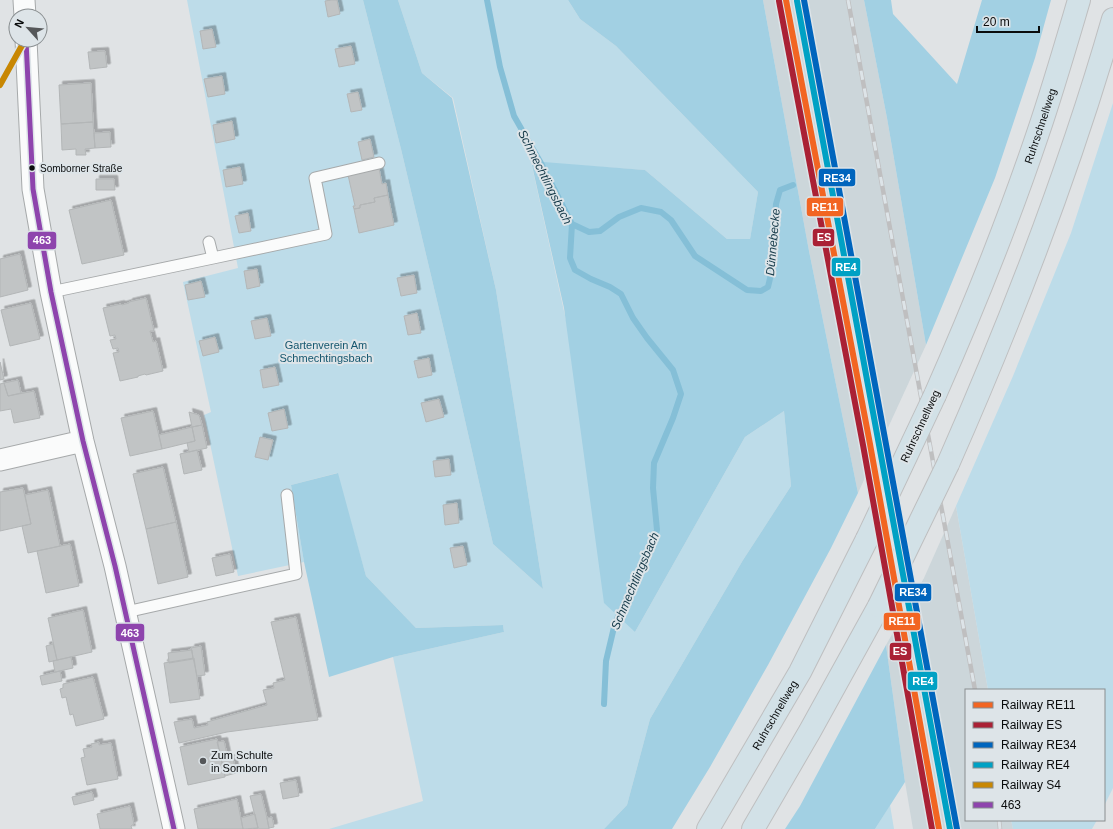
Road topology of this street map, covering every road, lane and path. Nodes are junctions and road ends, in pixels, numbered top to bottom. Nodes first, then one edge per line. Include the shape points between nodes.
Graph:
1 (1079, 0) edge
2 (1113, 19) edge
3 (27, 48) edge
4 (380, 163) dead end
5 (209, 242) dead end
6 (213, 258) junction
7 (51, 292) junction
8 (83, 441) junction
9 (0, 460) edge
10 (288, 495) dead end
11 (126, 612) junction
12 (174, 829) edge
13 (708, 829) edge
14 (753, 829) edge

1 - 13 highway, Ruhrschnellweg, bridge via 1026,169 935,395 800,672
2 - 14 highway, bridge via 1047,222 1010,318 948,464 879,606
3 - 7 street via 33,189
4 - 6 lane via 314,178 326,234
5 - 6 lane
6 - 7 lane
7 - 8 street
8 - 9 street
8 - 11 street
10 - 11 lane via 296,574
11 - 12 street

